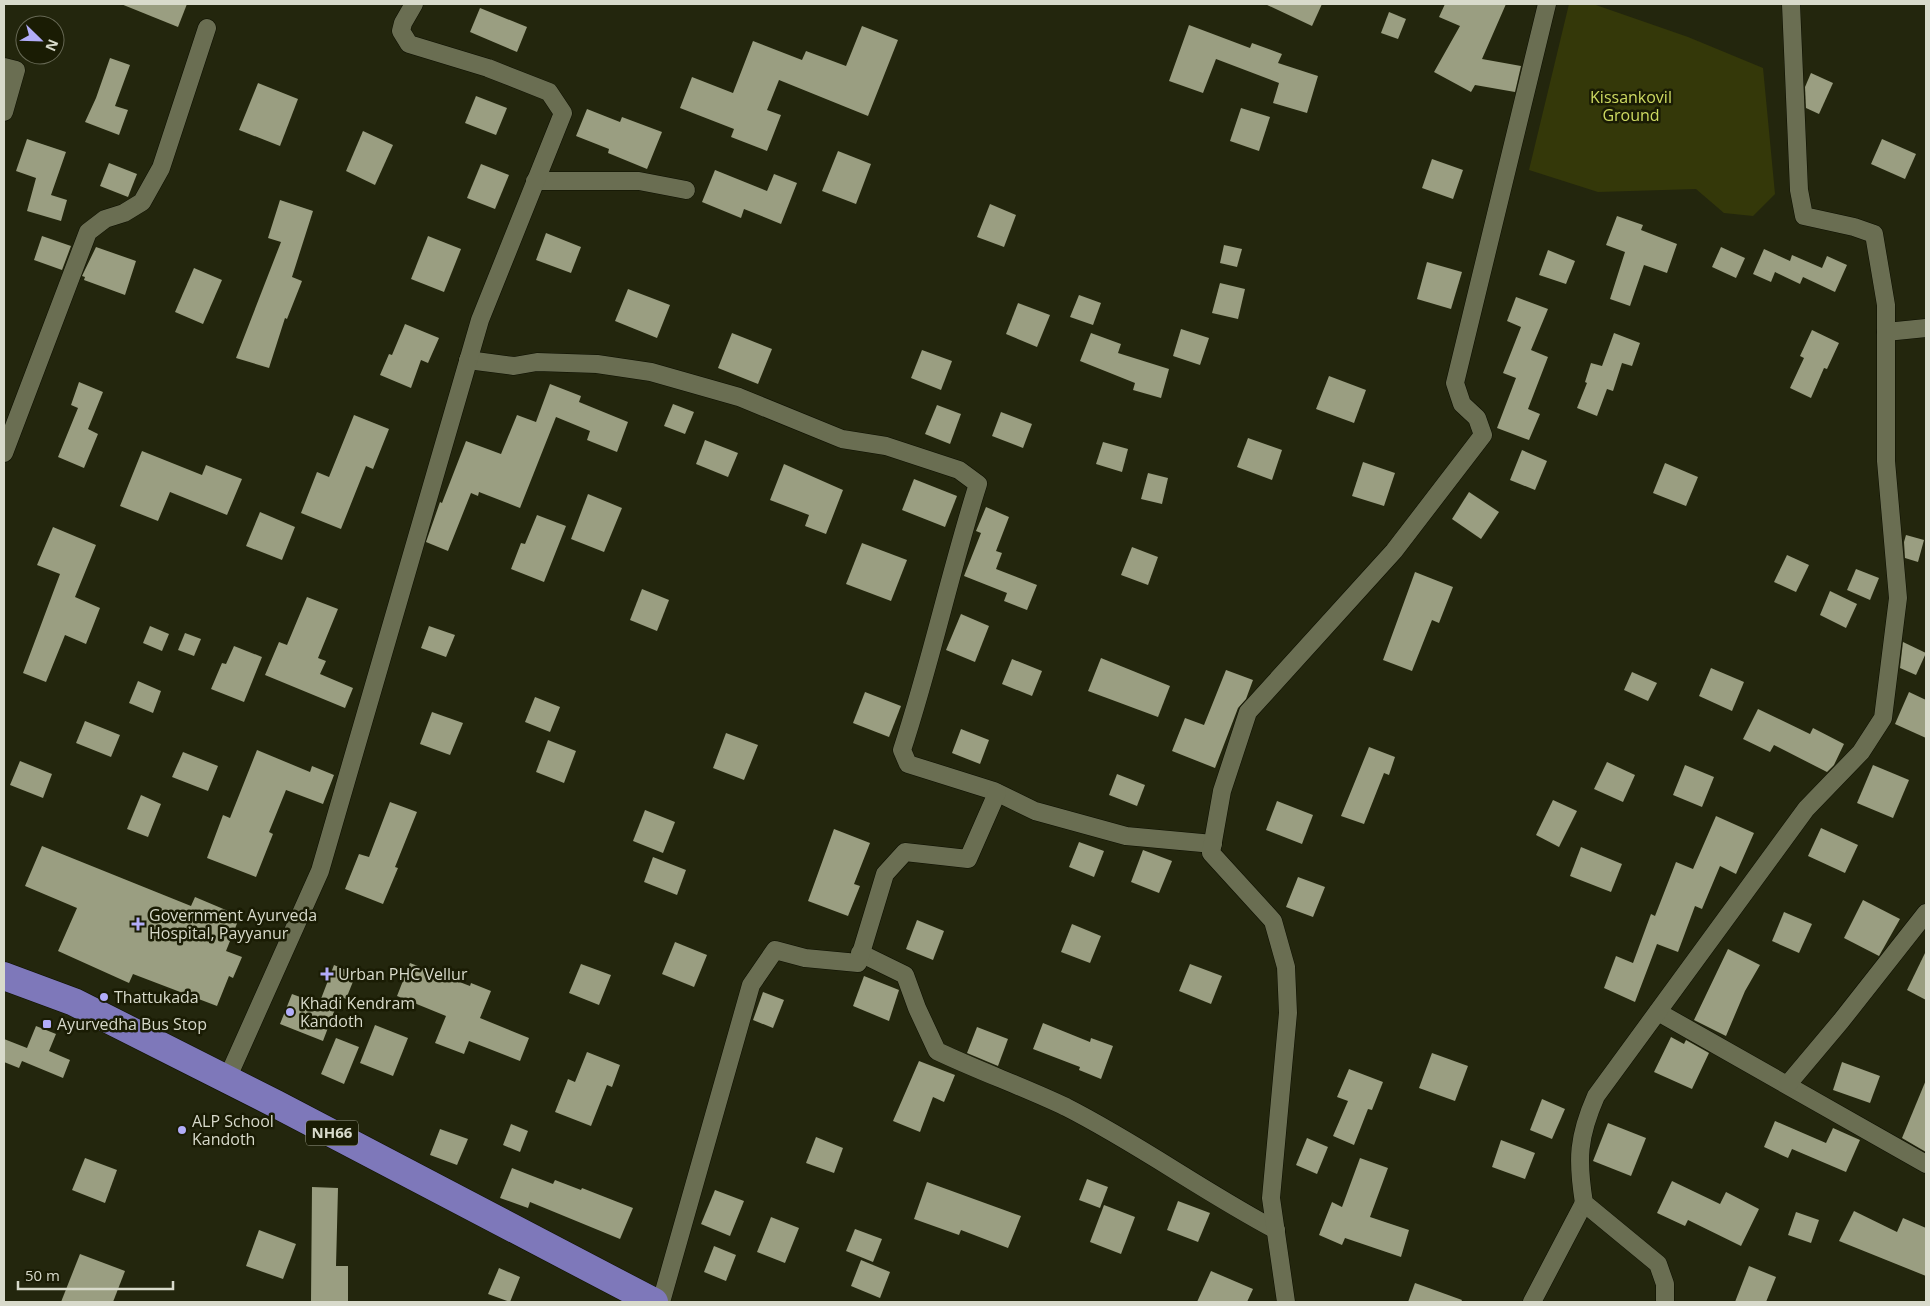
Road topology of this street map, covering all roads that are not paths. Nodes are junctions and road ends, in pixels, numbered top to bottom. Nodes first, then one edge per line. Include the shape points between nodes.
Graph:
1 (414, 4) edge
2 (1547, 4) edge
3 (1791, 4) edge
4 (207, 28) dead end
5 (4, 67) edge
6 (4, 112) edge
7 (535, 181) junction
8 (686, 190) dead end
9 (1926, 328) edge
10 (1886, 332) junction
11 (468, 360) junction
12 (4, 453) edge
13 (997, 793) junction
14 (1213, 844) junction
15 (1926, 912) edge
16 (860, 953) junction
17 (4, 976) edge
18 (1658, 1012) junction
19 (226, 1079) junction
20 (1788, 1084) junction
21 (1926, 1164) edge
22 (1584, 1203) junction
23 (1276, 1230) junction
24 (654, 1302) edge
25 (661, 1302) edge
26 (1286, 1302) edge
27 (1532, 1302) edge
28 (1665, 1302) edge

1 - 7 street via 401,31 409,44 511,77 549,92 554,99 563,113
2 - 14 street via 1455,383 1462,404 1477,418 1483,435 1394,551 1248,712 1222,791
3 - 10 street via 1799,190 1804,216 1874,234 1886,305
4 - 12 street via 161,168 142,202 105,218 88,232
5 - 6 street via 16,70
7 - 8 street via 639,181
7 - 11 street via 480,320
9 - 10 street
10 - 18 street via 1886,462 1898,598 1883,718 1861,752 1806,809
11 - 13 street via 514,366 537,362 597,364 651,372 739,397 842,439 886,446 959,470 978,484 954,562 924,685 902,750 908,764
11 - 19 street via 320,871
13 - 14 street via 1035,811 1126,836
13 - 16 street via 968,859 905,852 885,874
14 - 23 street via 1211,853 1273,921 1286,967 1288,1013 1271,1198
15 - 20 street
16 - 23 street via 905,975 916,1008 937,1051 1065,1107 1144,1150 1230,1206
16 - 25 street via 858,963 805,958 775,950 751,985
17 - 19 highway, NH66 via 74,1002
18 - 20 street
18 - 22 street via 1596,1096 1586,1120 1580,1141 1579,1173
19 - 24 highway, NH66
20 - 21 street
22 - 27 street
22 - 28 street via 1658,1264 1665,1284
23 - 26 street

